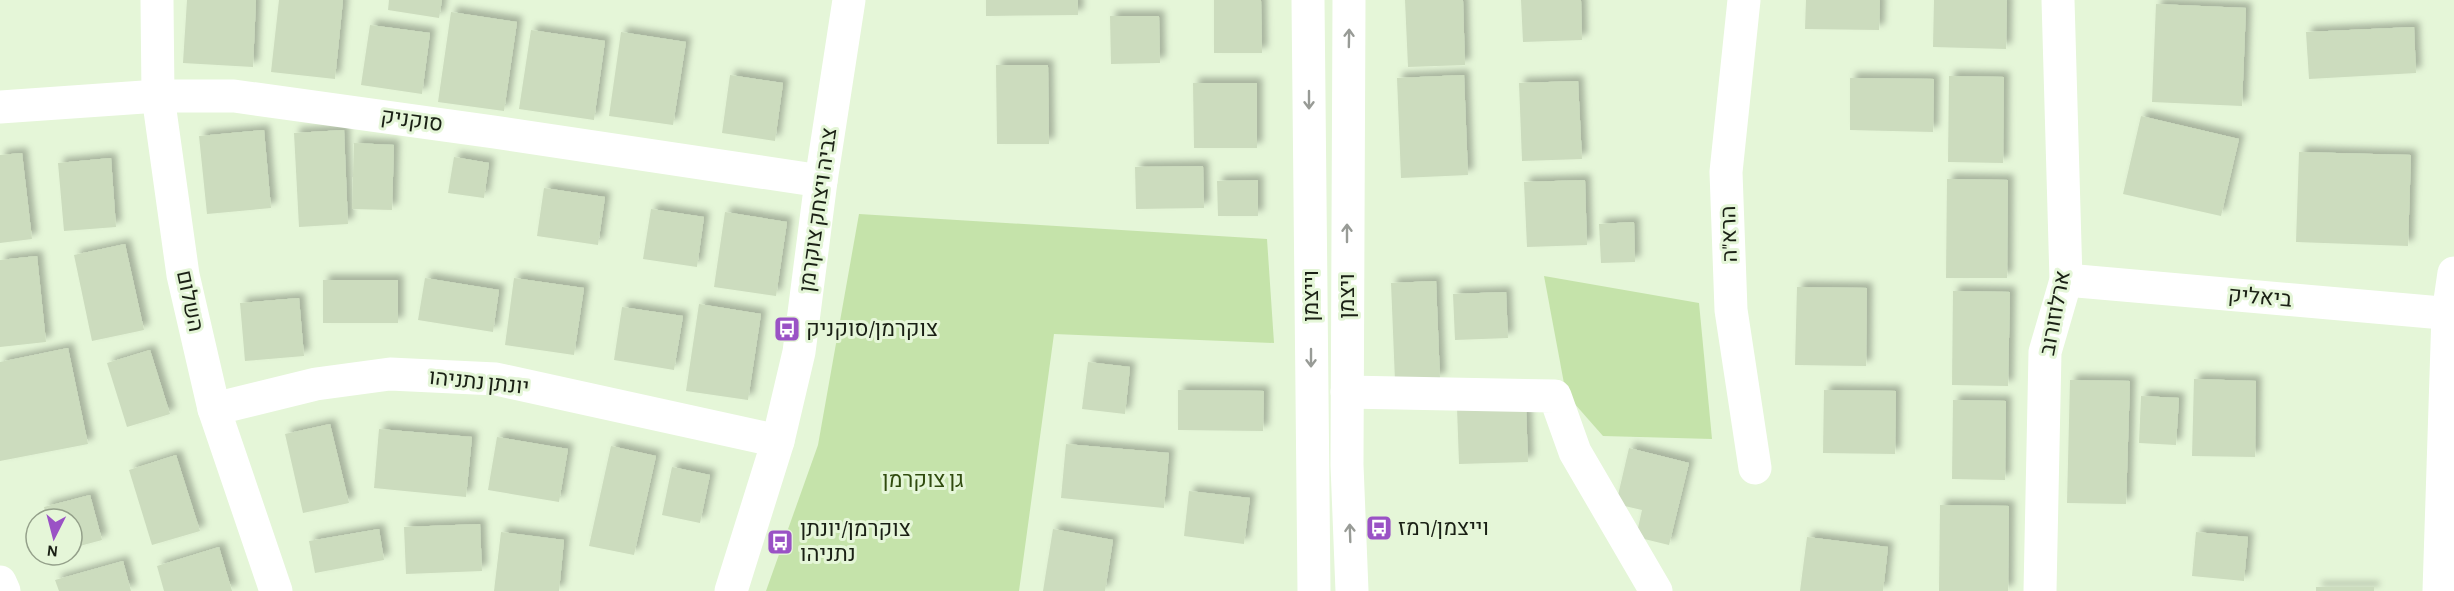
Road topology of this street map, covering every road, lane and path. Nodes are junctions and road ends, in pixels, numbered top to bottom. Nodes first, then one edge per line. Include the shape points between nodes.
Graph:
1 (157, 0) edge
2 (849, 0) edge
3 (1308, 0) edge
4 (1349, 0) edge
5 (1744, 0) edge
6 (2058, 0) edge
7 (158, 96) junction
8 (0, 107) edge
9 (821, 181) junction
10 (2454, 273) edge
11 (2066, 280) junction
12 (2451, 314) edge
13 (1347, 392) junction
14 (214, 409) junction
15 (778, 441) junction
16 (1755, 468) dead end
17 (0, 582) edge
18 (4, 591) edge
19 (276, 591) edge
20 (731, 591) edge
21 (1314, 591) edge
22 (1352, 591) edge
23 (1656, 591) edge
24 (2040, 591) edge
25 (2439, 591) edge

1 - 7 street, השלום
2 - 9 street, צביה ויצחק צוקרמן
3 -> 21 street, וייצמן
13 -> 4 street, ויצמן
5 - 16 street, הרא"ה via 1726,172 1731,309
6 - 11 street, ארלוזורוב
7 - 8 street, סוקניק
7 - 9 street, סוקניק via 234,96
7 - 14 street, השלום via 183,275
9 - 15 street, צביה ויצחק צוקרמן via 799,352
10 - 12 street
11 - 12 street, ביאליק
11 - 24 street, ארלוזורוב via 2045,352
12 - 25 street
22 -> 13 street, ויצמן
13 - 23 street via 1555,396 1575,452
14 - 15 street, יונתן נתניהו via 315,384 390,374 496,379
14 - 19 street, השלום
15 - 20 street, צביה ויצחק צוקרמן
17 - 18 street

